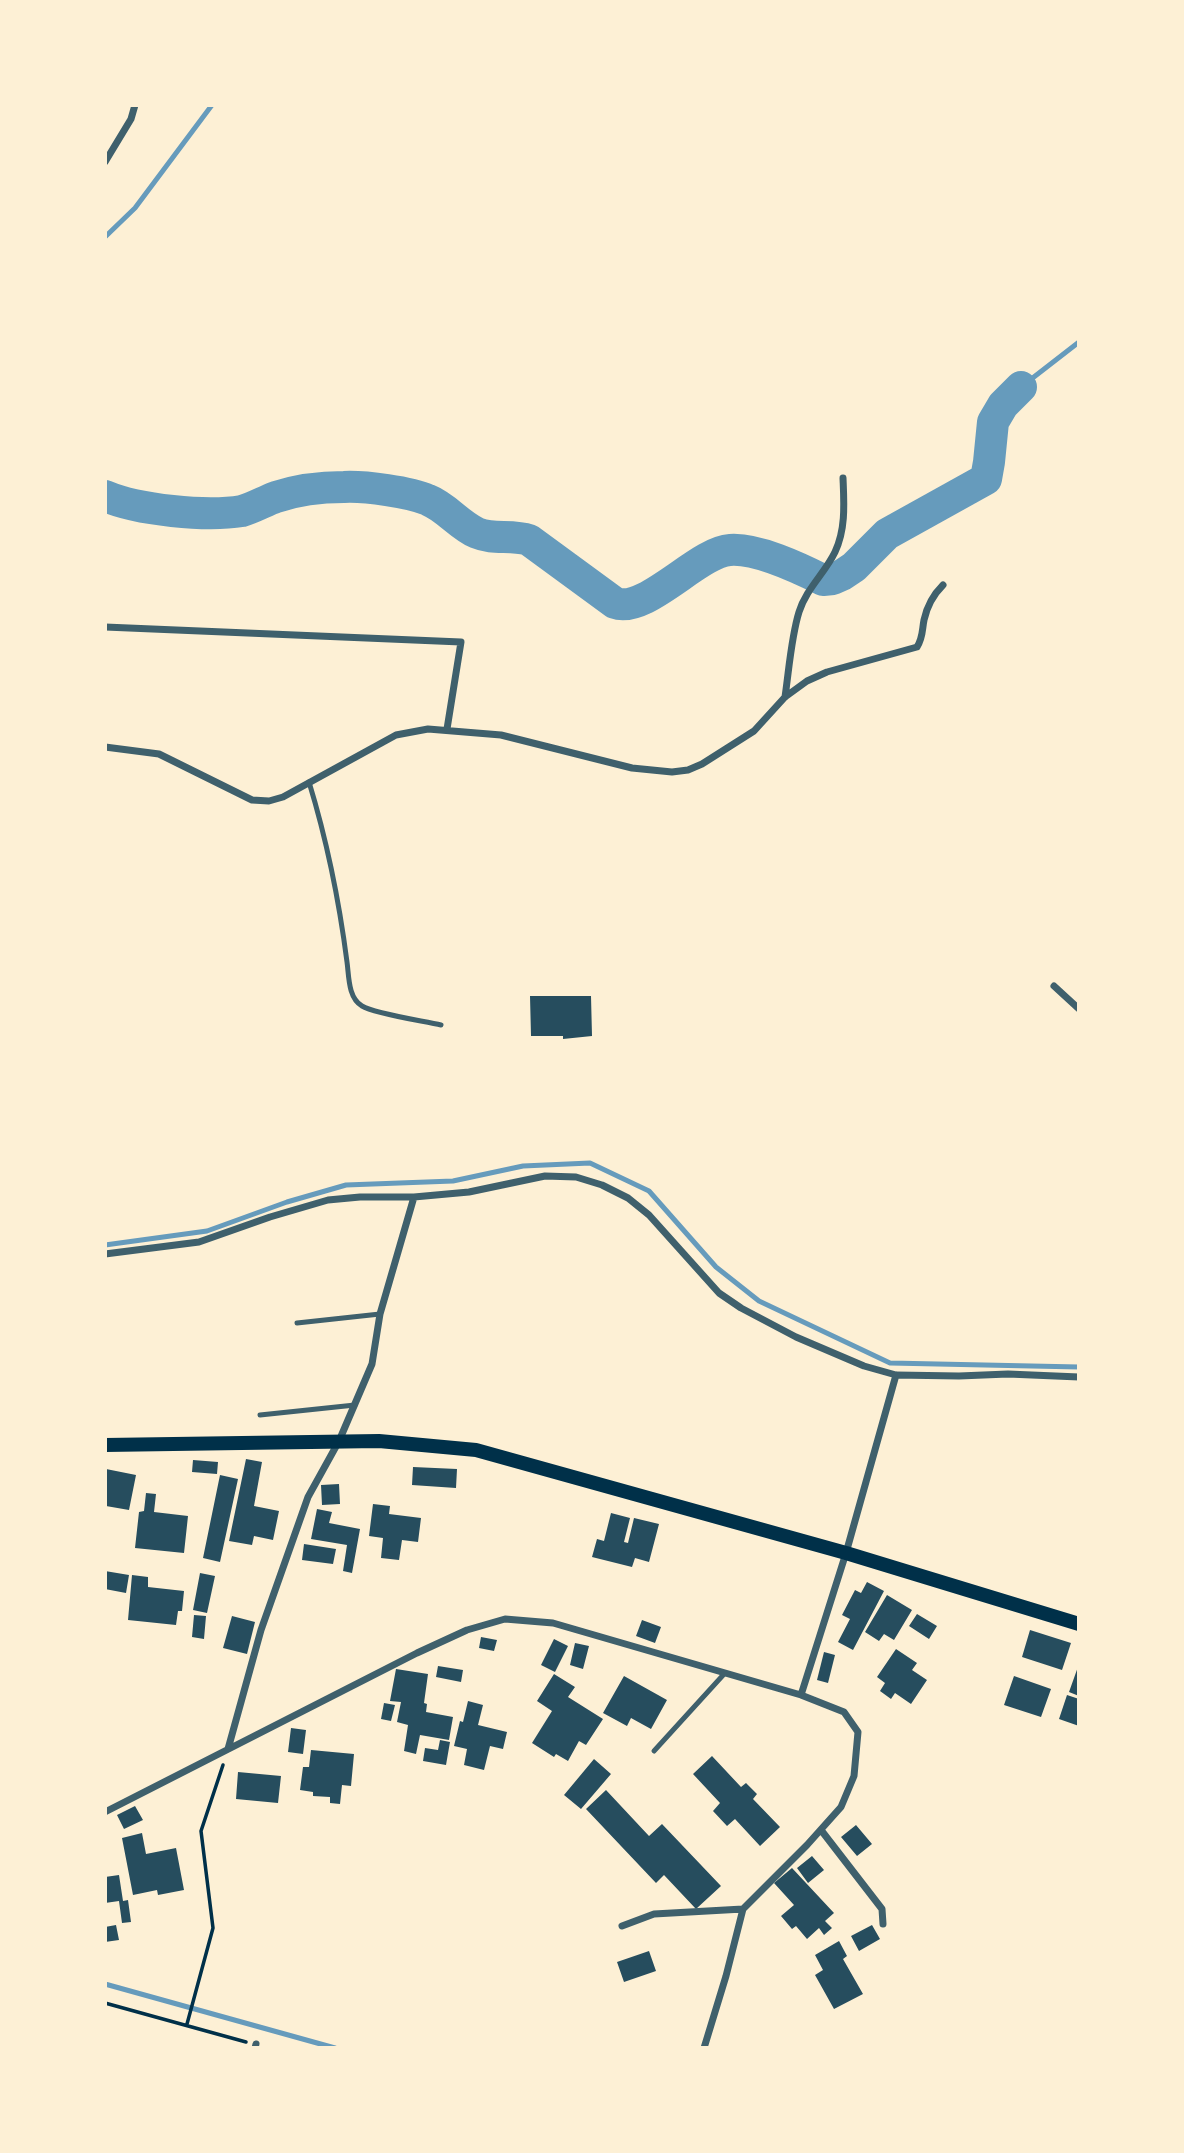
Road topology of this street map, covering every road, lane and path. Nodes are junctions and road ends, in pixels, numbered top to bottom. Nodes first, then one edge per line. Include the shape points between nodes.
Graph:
1 (135, 105) edge
2 (105, 162) edge
3 (843, 478) dead end
4 (943, 585) dead end
5 (105, 627) edge
6 (785, 697) junction
7 (447, 729) junction
8 (105, 747) edge
9 (309, 782) junction
10 (1054, 986) dead end
11 (1079, 1009) edge
12 (441, 1025) dead end
13 (414, 1197) junction
14 (105, 1254) edge
15 (380, 1314) junction
16 (297, 1323) dead end
17 (896, 1375) junction
18 (1079, 1377) edge
19 (355, 1405) junction
20 (260, 1415) dead end
21 (339, 1441) junction
22 (105, 1445) edge
23 (846, 1553) junction
24 (1079, 1624) edge
25 (725, 1672) junction
26 (801, 1695) junction
27 (228, 1749) junction
28 (654, 1751) dead end
29 (105, 1812) edge
30 (821, 1829) junction
31 (743, 1909) junction
32 (883, 1924) dead end
33 (622, 1926) dead end
34 (105, 2003) edge
35 (187, 2024) junction
36 (255, 2046) edge
37 (704, 2048) edge

1 - 2 street
3 - 6 street via 841,538 798,613
4 - 6 street via 932,597 917,647 827,672
5 - 7 street via 461,642
6 - 7 street via 754,732 732,747 688,770 672,772 632,768 501,735
7 - 9 street via 396,734
8 - 9 street via 159,754 259,802 283,797
9 - 12 lane via 325,835 351,991 361,1006
10 - 11 street
13 - 14 street via 328,1200 199,1242
13 - 15 street
13 - 17 street via 469,1192 545,1176 576,1177 601,1185 649,1215 719,1293 741,1308 796,1337
15 - 16 lane
15 - 19 street via 372,1364
17 - 18 street
17 - 23 street
19 - 20 lane
19 - 21 street
21 - 22 main road
21 - 23 main road via 477,1450
21 - 27 street via 308,1497 261,1630
23 - 24 main road
23 - 26 street
25 - 26 street
25 - 27 street via 553,1623 505,1619 417,1653
25 - 28 lane
26 - 30 street via 844,1712 858,1732 854,1776 841,1807
27 - 29 street
27 - 35 path via 201,1831 213,1928
30 - 31 street
30 - 32 street via 882,1909
31 - 33 street via 654,1914
31 - 37 street
34 - 35 path
35 - 36 path

